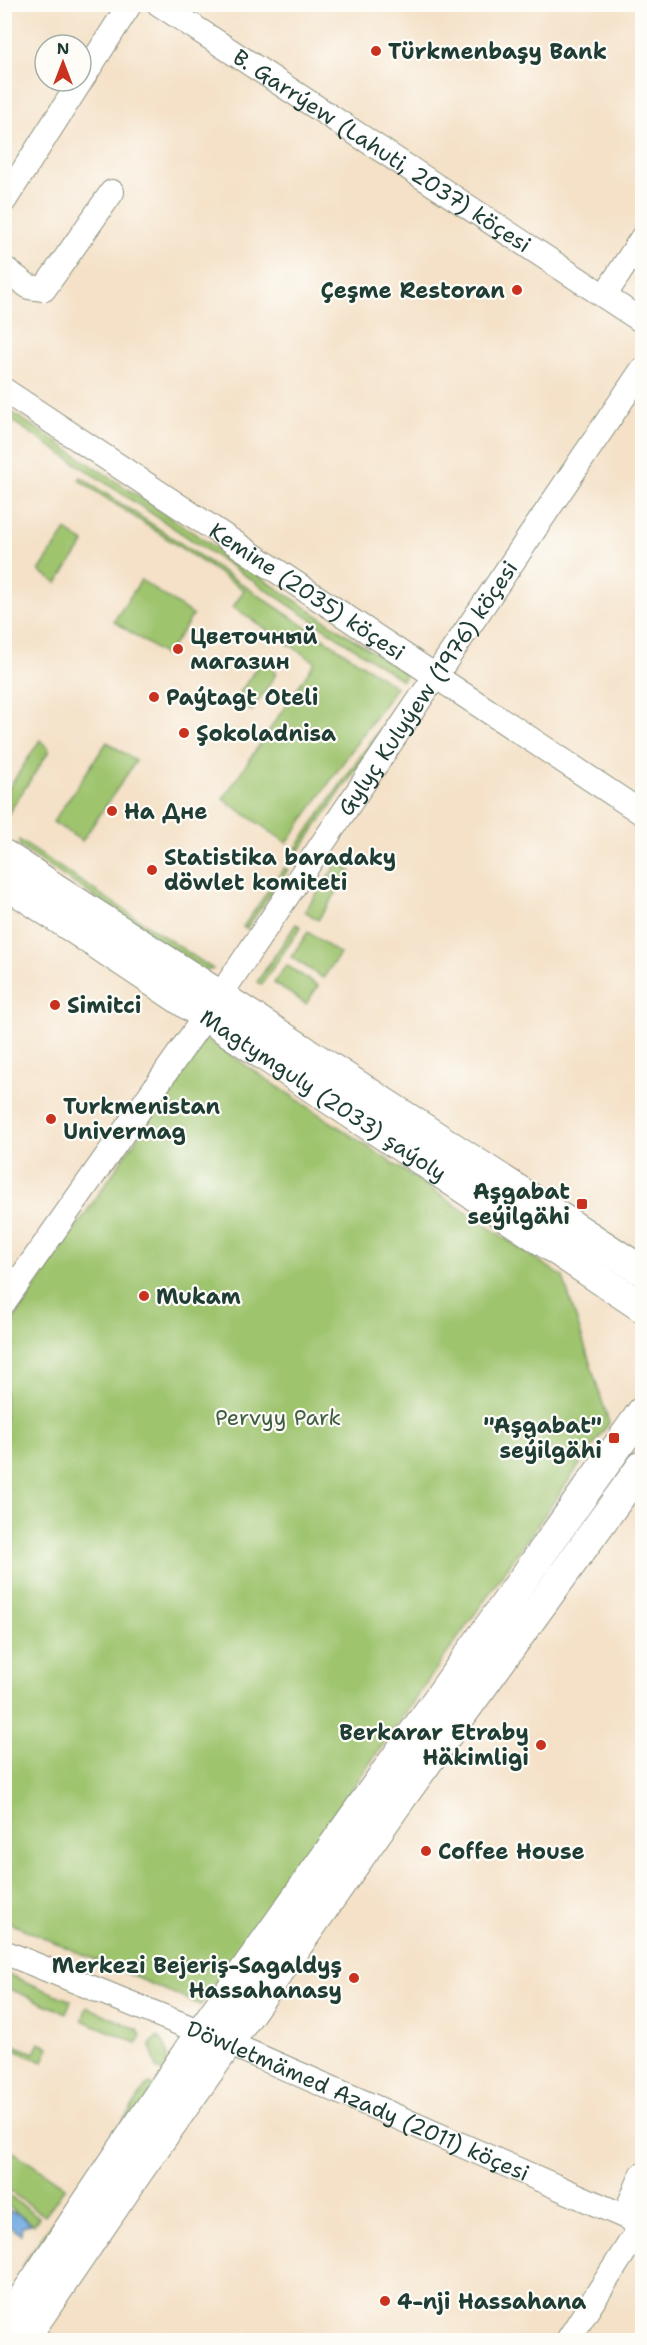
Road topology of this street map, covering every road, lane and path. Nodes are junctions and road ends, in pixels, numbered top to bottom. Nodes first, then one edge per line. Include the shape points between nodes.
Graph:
1 (130, 4) edge
2 (159, 4) edge
3 (112, 192) dead end
4 (4, 201) edge
5 (642, 238) edge
6 (4, 268) edge
7 (605, 295) junction
8 (642, 321) edge
9 (642, 370) edge
10 (4, 390) edge
11 (437, 677) junction
12 (642, 813) edge
13 (4, 855) edge
14 (4, 882) edge
15 (213, 1005) junction
16 (642, 1271) edge
17 (4, 1302) edge
18 (642, 1307) edge
19 (642, 1412) edge
20 (642, 1466) edge
21 (4, 1952) edge
22 (215, 2037) junction
23 (642, 2175) edge
24 (636, 2221) edge
25 (4, 2327) edge
26 (4, 2338) edge
27 (12, 2340) edge
28 (23, 2340) edge
29 (567, 2340) edge

1 - 4 street
2 - 7 street, B. Garrýew (Lahuti, 2037) köçesi
3 - 6 street via 44,289 28,287
5 - 7 street
7 - 8 street
9 - 11 street, Gylyç Kulyýew (1976) köçesi
10 - 11 street, Kemine (2035) köçesi
11 - 12 street, Kemine (2035) köçesi
11 - 15 street, Gylyç Kulyýew (1976) köçesi
13 - 15 main road, Magtymguly (2033) şaýoly
14 - 15 main road, Magtymguly (2033) şaýoly
15 - 16 main road, Magtymguly (2033) şaýoly
15 - 17 street, Gylyç Kulyýew (1976) köçesi
15 - 18 main road, Magtymguly (2033) şaýoly
19 - 22 main road
20 - 22 main road
21 - 22 street, Döwletmämed Azady (2011) köçesi
22 - 24 street, Döwletmämed Azady (2011) köçesi
22 - 25 main road
22 - 28 main road
23 - 24 street
24 - 29 street
26 - 27 street

